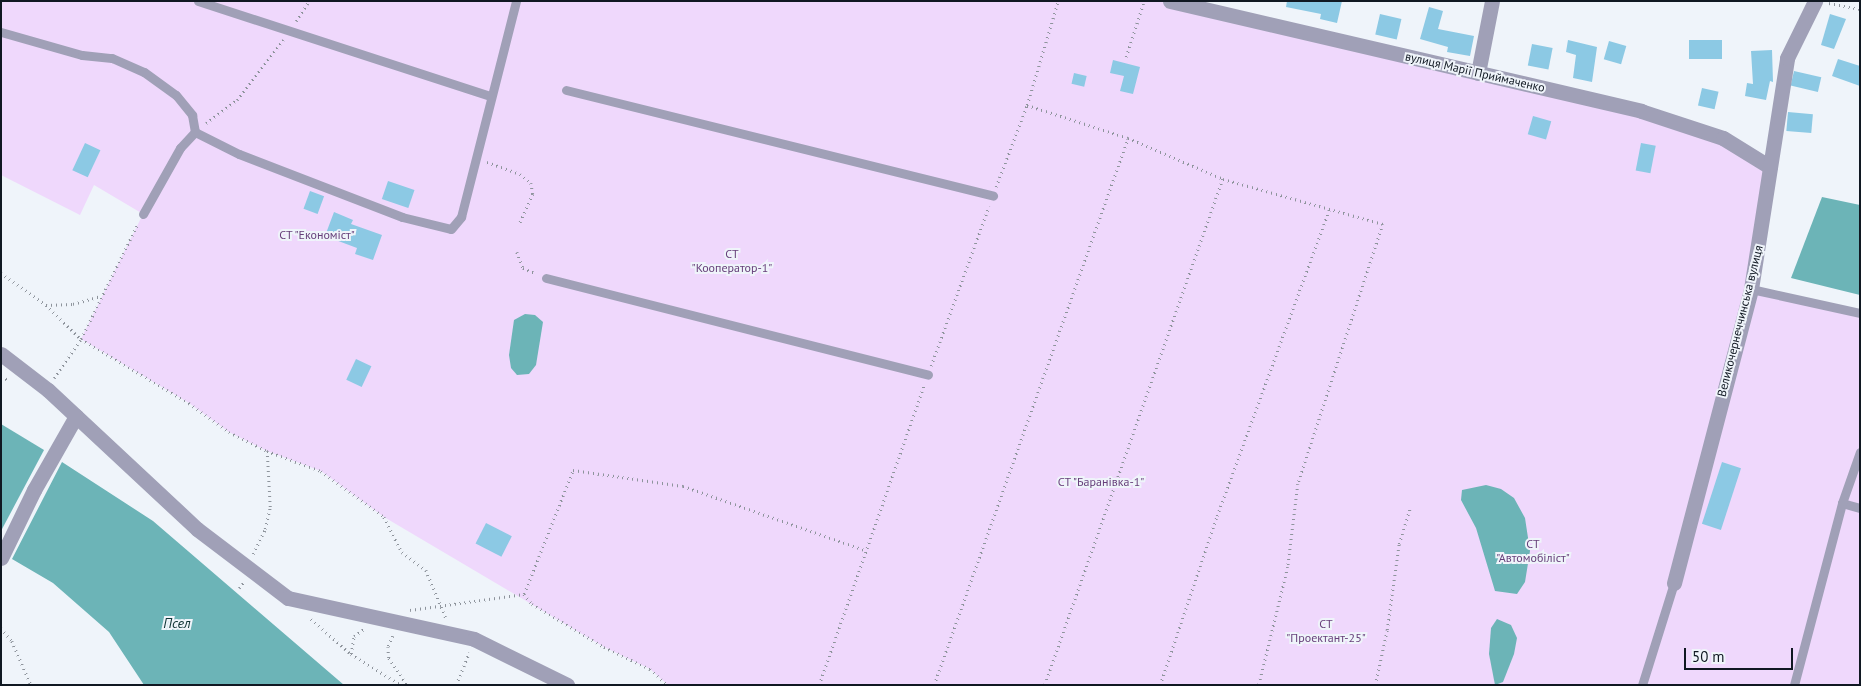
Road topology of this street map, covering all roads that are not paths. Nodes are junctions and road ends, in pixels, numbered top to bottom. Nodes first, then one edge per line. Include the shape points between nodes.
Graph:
1 (198, 1) edge
2 (516, 1) edge
3 (1170, 1) edge
4 (1492, 1) edge
5 (1815, 1) edge
6 (1, 32) edge
7 (1478, 73) junction
8 (566, 90) dead end
9 (491, 96) junction
10 (195, 132) junction
11 (1770, 166) junction
12 (993, 196) road end
13 (143, 214) road end
14 (546, 278) road end
15 (1751, 289) junction
16 (1860, 313) edge
17 (1, 354) edge
18 (928, 375) road end
19 (76, 416) junction
20 (1860, 452) edge
21 (1842, 503) junction
22 (1860, 508) edge
23 (1, 558) edge
24 (1674, 583) joint
25 (567, 685) edge
26 (1642, 685) edge
27 (1794, 685) edge

1 - 9 lane
2 - 9 lane
3 - 7 street, вулиця Марії Приймаченко
4 - 7 street
5 - 11 street, Великочернеччинська вулиця via 1787,58
6 - 10 lane via 74,53 112,58 144,72 176,95 192,115
7 - 11 street, вулиця Марії Приймаченко via 1641,111 1723,138
8 - 12 lane
9 - 10 lane via 461,217 451,230 402,217 239,154
10 - 13 lane via 180,148
11 - 15 street, Великочернеччинська вулиця
14 - 18 lane
15 - 16 lane
15 - 24 street, Великочернеччинська вулиця
17 - 19 street
19 - 23 street via 34,490
19 - 25 street via 196,529 288,598 382,617 407,617 474,639
20 - 21 lane
21 - 22 lane
21 - 27 lane
24 - 26 lane

